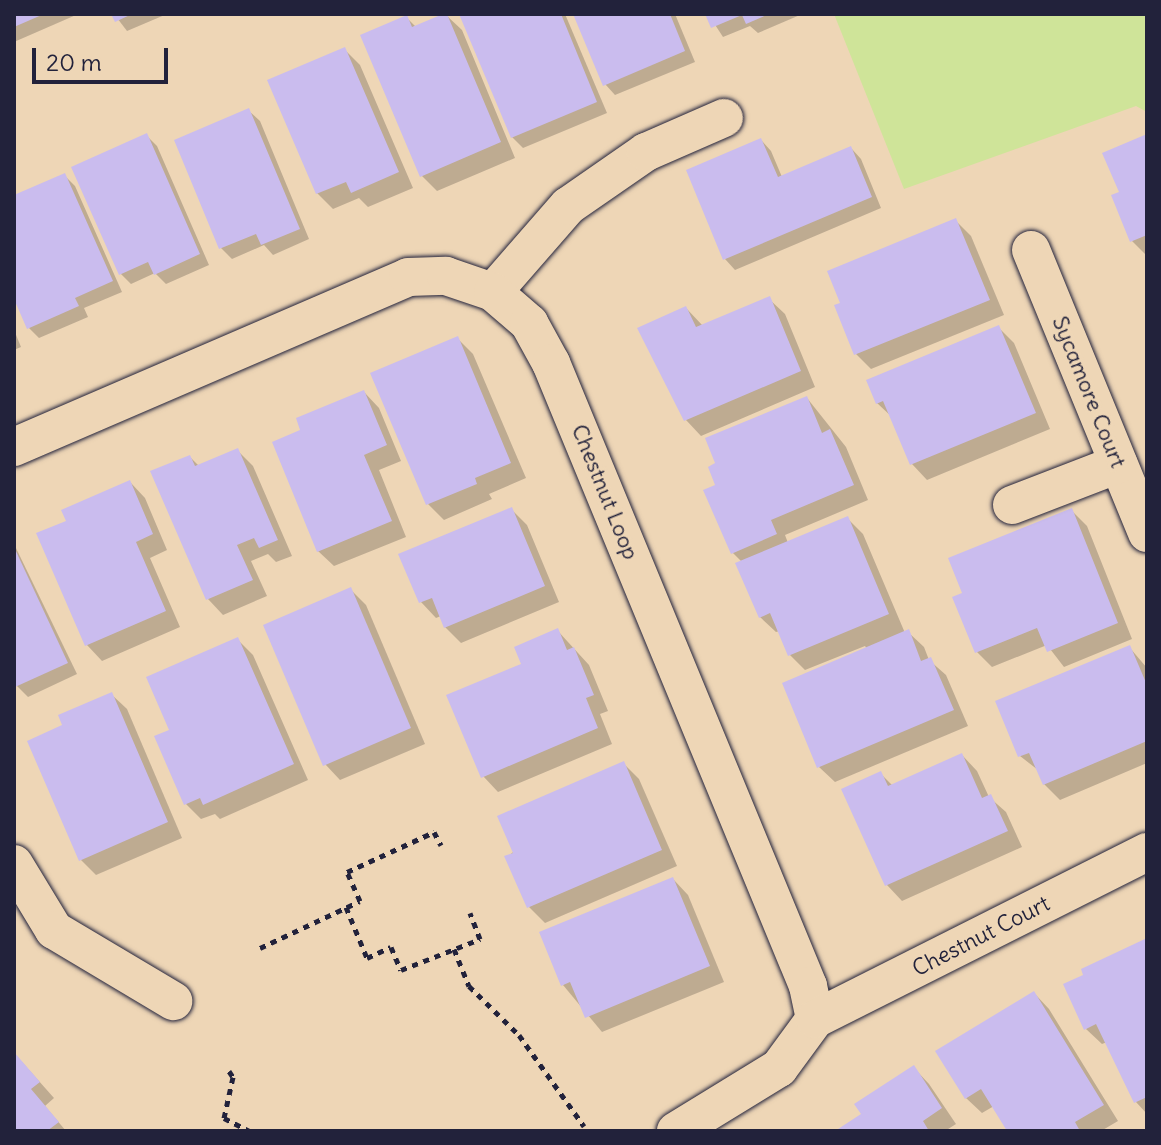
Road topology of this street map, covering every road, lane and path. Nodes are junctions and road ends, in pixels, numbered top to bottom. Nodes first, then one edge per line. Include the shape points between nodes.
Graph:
1 (724, 118) dead end
2 (1031, 250) dead end
3 (493, 292) junction
4 (14, 447) edge
5 (1118, 464) junction
6 (1012, 505) dead end
7 (1147, 533) edge
8 (441, 845) dead end
9 (1147, 852) edge
10 (14, 864) edge
11 (346, 907) junction
12 (470, 913) dead end
13 (260, 948) dead end
14 (454, 949) junction
15 (173, 1001) dead end
16 (815, 1019) junction
17 (229, 1071) dead end
18 (584, 1126) dead end
19 (249, 1131) edge
20 (676, 1131) edge

1 - 3 street via 646,152 568,206
2 - 5 street, Sycamore Court
3 - 4 street, Chestnut Loop via 446,276 408,277
3 - 16 street, Chestnut Loop via 529,323 551,363 802,971
5 - 6 street
5 - 7 street, Sycamore Court
8 - 11 path via 434,832 347,872 360,901
9 - 16 street, Chestnut Court
10 - 15 street via 54,930
11 - 13 path
11 - 14 path via 367,958 391,947 401,970
12 - 14 path via 480,939
14 - 18 path via 469,986 519,1035
16 - 20 street via 779,1068
17 - 19 path via 233,1077 224,1118

